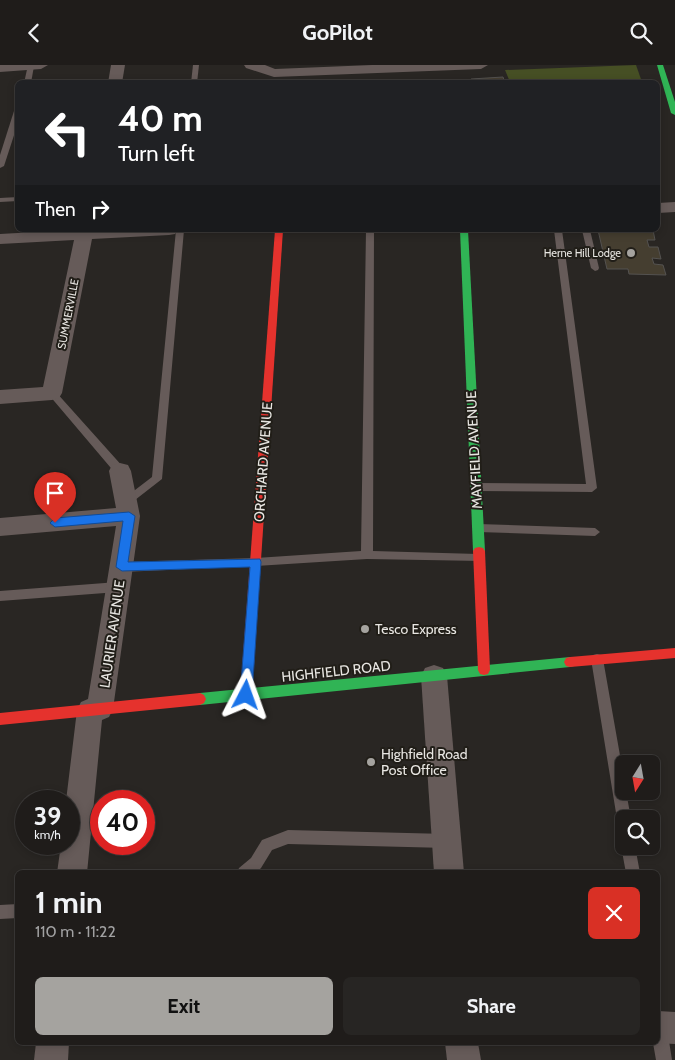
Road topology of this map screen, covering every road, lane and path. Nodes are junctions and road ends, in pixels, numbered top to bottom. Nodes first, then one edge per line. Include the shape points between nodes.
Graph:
1 (41, 65) edge
2 (118, 65) edge
3 (196, 65) edge
4 (251, 65) edge
5 (481, 65) edge
6 (660, 65) edge
7 (31, 66) edge
8 (0, 67) edge
9 (376, 67) edge
10 (438, 67) junction
11 (275, 78) edge
12 (28, 80) edge
13 (116, 80) edge
14 (194, 80) edge
15 (444, 80) edge
16 (662, 88) edge
17 (675, 113) edge
18 (15, 120) edge
19 (0, 166) edge
20 (15, 199) edge
21 (0, 200) edge
22 (675, 207) edge
23 (660, 208) edge
24 (84, 232) edge
25 (180, 232) edge
26 (279, 232) edge
27 (370, 232) edge
28 (464, 232) edge
29 (558, 232) edge
30 (586, 232) edge
31 (0, 239) edge
32 (595, 268) dead end
33 (52, 393) junction
34 (0, 397) edge
35 (120, 471) joint
36 (476, 487) junction
37 (128, 510) junction
38 (0, 527) edge
39 (478, 528) junction
40 (595, 532) dead end
41 (367, 555) junction
42 (478, 558) junction
43 (256, 562) junction
44 (120, 577) junction
45 (0, 596) edge
46 (675, 653) edge
47 (597, 659) junction
48 (484, 671) junction
49 (434, 676) junction
50 (246, 695) junction
51 (95, 710) junction
52 (0, 719) edge
53 (622, 810) edge
54 (447, 841) junction
55 (630, 855) edge
56 (256, 868) edge
57 (72, 870) edge
58 (449, 870) edge
59 (632, 870) edge
60 (15, 911) edge
61 (0, 912) edge
62 (662, 1026) edge
63 (53, 1045) edge
64 (462, 1045) edge
65 (51, 1060) edge
66 (464, 1060) edge
67 (664, 1060) edge

1 - 7 street
2 - 13 street
3 - 14 lane
4 - 11 street
5 - 10 street
6 - 16 street
7 - 8 street
7 - 12 lane
9 - 10 street
9 - 11 street
10 - 15 street
16 - 17 street
18 - 19 lane
20 - 21 lane
22 - 23 street
24 - 31 street
24 - 33 street, SUMMERVILLE
25 - 37 lane via 157,479
26 - 43 street, ORCHARD AVENUE
27 - 41 lane
28 - 36 street, MAYFIELD AVENUE
29 - 36 lane via 592,488
30 - 32 lane
33 - 34 street
33 - 35 lane
35 - 37 street, LAURIER AVENUE
36 - 39 street, MAYFIELD AVENUE
37 - 38 street
37 - 44 street, LAURIER AVENUE
39 - 40 lane
39 - 42 street, MAYFIELD AVENUE
41 - 42 lane
41 - 43 lane
42 - 48 street, MAYFIELD AVENUE
43 - 44 lane
43 - 50 street, ORCHARD AVENUE
44 - 45 lane
44 - 51 street, LAURIER AVENUE
46 - 47 street, HIGHFIELD ROAD
47 - 48 street, HIGHFIELD ROAD
47 - 53 lane
48 - 49 street, HIGHFIELD ROAD
49 - 50 street, HIGHFIELD ROAD
49 - 54 street
50 - 51 street, HIGHFIELD ROAD
51 - 52 street, HIGHFIELD ROAD
51 - 57 street, LAURIER AVENUE
54 - 56 lane via 288,837 267,845
54 - 58 street
55 - 59 lane
60 - 61 lane
62 - 67 lane
63 - 65 street
64 - 66 street

